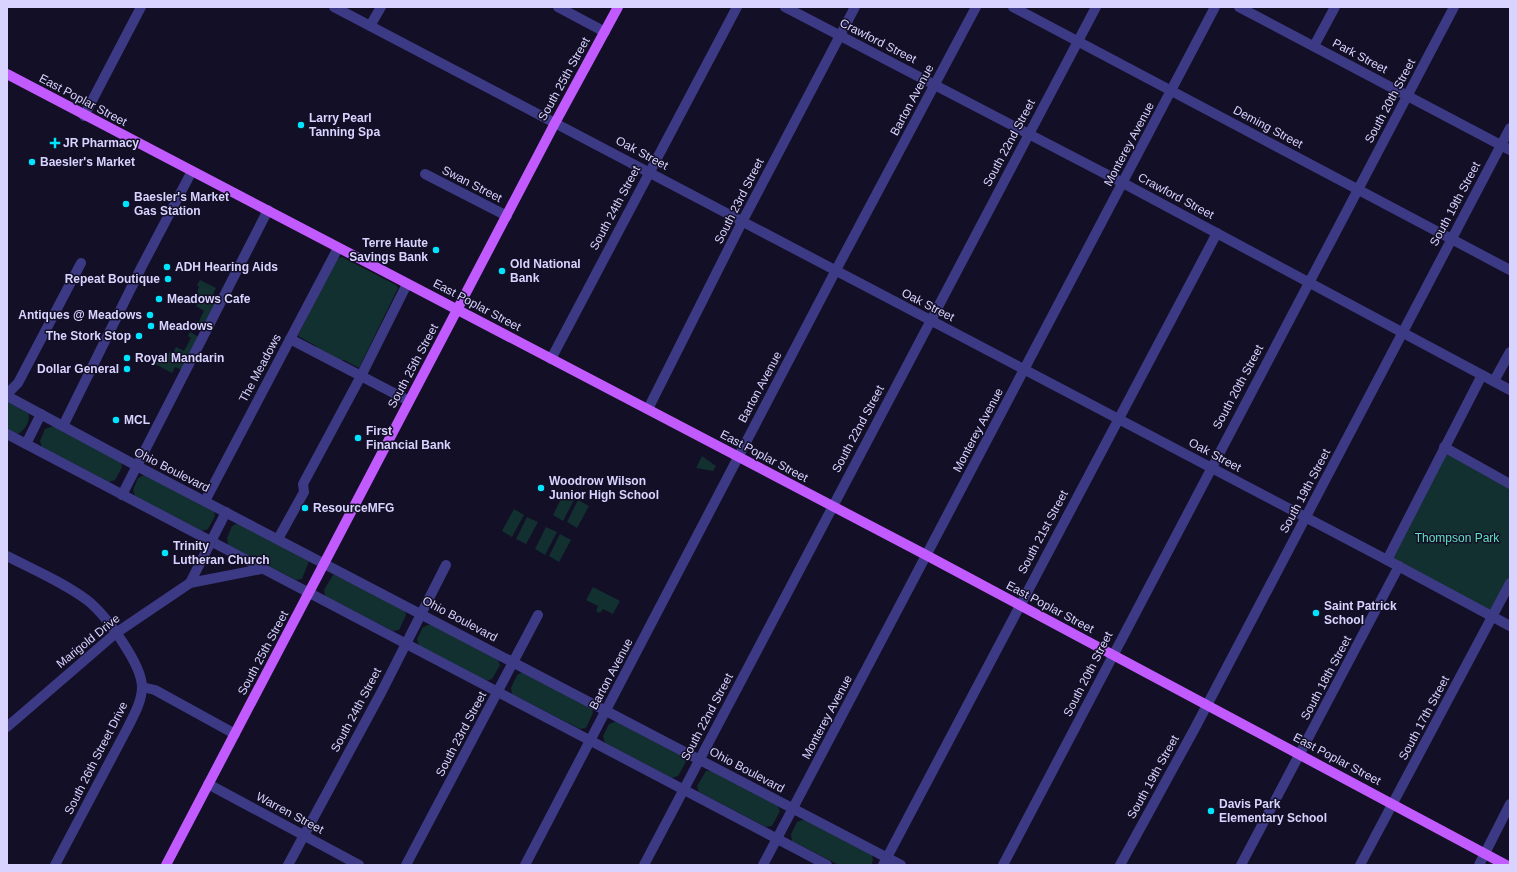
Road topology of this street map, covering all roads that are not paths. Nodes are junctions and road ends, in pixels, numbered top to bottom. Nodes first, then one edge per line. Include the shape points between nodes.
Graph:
1 (141, 7) edge
2 (334, 7) edge
3 (381, 7) edge
4 (558, 7) edge
5 (618, 7) edge
6 (737, 7) edge
7 (785, 7) edge
8 (855, 7) edge
9 (976, 7) edge
10 (1014, 7) edge
11 (1096, 7) edge
12 (1215, 7) edge
13 (1239, 7) edge
14 (1335, 7) edge
15 (1454, 7) edge
16 (370, 26) junction
17 (605, 32) junction
18 (840, 36) junction
19 (1079, 42) junction
20 (1314, 46) junction
21 (7, 74) edge
22 (935, 84) junction
23 (1172, 91) junction
24 (1407, 96) junction
25 (84, 116) junction
26 (555, 123) junction
27 (1510, 128) edge
28 (1029, 134) junction
29 (1506, 148) edge
30 (192, 171) junction
31 (649, 171) junction
32 (425, 174) dead end
33 (1123, 183) junction
34 (1358, 190) junction
35 (268, 210) junction
36 (507, 216) junction
37 (742, 222) junction
38 (1217, 233) junction
39 (1452, 238) junction
40 (338, 248) junction
41 (81, 262) dead end
42 (836, 270) junction
43 (1510, 270) edge
44 (1307, 282) junction
45 (408, 284) junction
46 (457, 309) junction
47 (930, 320) junction
48 (1402, 334) junction
49 (290, 339) junction
50 (1510, 352) edge
51 (551, 359) junction
52 (1025, 370) junction
53 (1482, 375) junction
54 (362, 376) junction
55 (1494, 381) junction
56 (1510, 390) edge
57 (7, 395) edge
58 (409, 401) junction
59 (648, 409) junction
60 (41, 414) junction
61 (1118, 419) junction
62 (63, 426) junction
63 (7, 434) edge
64 (26, 444) junction
65 (1444, 447) junction
66 (739, 457) junction
67 (137, 466) junction
68 (1210, 467) junction
69 (1510, 484) edge
70 (122, 495) junction
71 (205, 501) junction
72 (832, 506) junction
73 (226, 512) junction
74 (1305, 517) junction
75 (278, 539) junction
76 (211, 542) junction
77 (7, 556) edge
78 (926, 556) junction
79 (1387, 560) junction
80 (324, 564) junction
81 (446, 565) dead end
82 (1400, 566) junction
83 (262, 569) junction
84 (190, 583) junction
85 (1510, 583) edge
86 (308, 593) junction
87 (1019, 606) junction
88 (420, 613) junction
89 (538, 615) dead end
90 (1493, 617) junction
91 (1510, 626) edge
92 (116, 633) junction
93 (404, 644) junction
94 (1113, 655) junction
95 (514, 662) junction
96 (142, 686) junction
97 (498, 693) junction
98 (1207, 704) junction
99 (607, 711) junction
100 (7, 727) edge
101 (234, 734) junction
102 (591, 741) junction
103 (1300, 754) junction
104 (700, 760) junction
105 (208, 784) junction
106 (684, 789) junction
107 (1392, 804) junction
108 (1510, 804) edge
109 (794, 809) junction
110 (304, 835) junction
111 (777, 839) junction
112 (1485, 854) junction
113 (885, 861) edge
114 (55, 865) edge
115 (166, 865) edge
116 (288, 865) edge
117 (359, 865) edge
118 (406, 865) edge
119 (525, 865) edge
120 (644, 865) edge
121 (763, 865) edge
122 (827, 865) edge
123 (901, 865) edge
124 (1003, 865) edge
125 (1120, 865) edge
126 (1241, 865) edge
127 (1360, 865) edge
128 (1479, 865) edge
129 (1506, 865) edge

1 - 25 street
2 - 16 street, Oak Street
3 - 16 street
4 - 17 street
5 - 17 main road, South 25th Street
6 - 31 street, South 24th Street
7 - 18 street, Crawford Street
8 - 18 street, South 23rd Street
9 - 22 street, Barton Avenue
10 - 19 street, Deming Street
11 - 19 street, South 22nd Street
12 - 23 street, Monterey Avenue
13 - 20 street, Park Street
14 - 20 street
15 - 24 street, South 20th Street
16 - 26 street, Oak Street
17 - 26 main road, South 25th Street
18 - 22 street, Crawford Street
18 - 37 street, South 23rd Street
19 - 23 street, Deming Street
19 - 28 street, South 22nd Street
20 - 24 street, Park Street
21 - 25 main road, East Poplar Street
22 - 28 street, Crawford Street
22 - 42 street, Barton Avenue
23 - 33 street, Monterey Avenue
23 - 34 street, Deming Street
24 - 29 street, Park Street
24 - 34 street, South 20th Street
25 - 30 main road, East Poplar Street
26 - 31 street, Oak Street
26 - 36 main road, South 25th Street
27 - 29 street, South 19th Street
28 - 33 street, Crawford Street
28 - 47 street, South 22nd Street
29 - 39 street, South 19th Street
30 - 35 main road, East Poplar Street
30 - 62 street
31 - 37 street, Oak Street
31 - 51 street, South 24th Street
32 - 36 street, Swan Street
33 - 38 street, Crawford Street
33 - 52 street, Monterey Avenue
34 - 39 street, Deming Street
34 - 44 street, South 20th Street
35 - 40 main road, East Poplar Street
35 - 67 street
36 - 46 main road, South 25th Street
37 - 42 street, Oak Street
37 - 59 street, South 23rd Street
38 - 44 street, Crawford Street
38 - 61 street, South 21st Street
39 - 43 street, Deming Street
39 - 48 street, South 19th Street
40 - 45 main road, East Poplar Street
40 - 49 street, The Meadows
41 - 57 street via 18,383
42 - 47 street, Oak Street
42 - 66 street, Barton Avenue
44 - 48 street, Crawford Street
44 - 68 street, South 20th Street
45 - 46 main road, East Poplar Street
45 - 54 street
46 - 51 main road, East Poplar Street
46 - 58 main road, South 25th Street
47 - 52 street, Oak Street
47 - 72 street, South 22nd Street
48 - 53 street, Crawford Street
48 - 74 street, South 19th Street
49 - 54 street
49 - 71 street, The Meadows
50 - 55 street
51 - 59 main road, East Poplar Street
52 - 61 street, Oak Street
52 - 78 street, Monterey Avenue
53 - 55 street, Crawford Street
53 - 65 street
54 - 58 street
54 - 75 street via 303,484 304,492
55 - 56 street, Crawford Street
57 - 60 street, Ohio Boulevard
58 - 80 main road, South 25th Street
59 - 66 main road, East Poplar Street
60 - 62 street, Ohio Boulevard
60 - 64 street
61 - 68 street, Oak Street
61 - 87 street, South 21st Street
62 - 67 street, Ohio Boulevard
63 - 64 street
64 - 70 street
65 - 69 street
65 - 79 street
66 - 72 main road, East Poplar Street
66 - 99 street, Barton Avenue
67 - 70 street
67 - 71 street, Ohio Boulevard
68 - 74 street, Oak Street
68 - 94 street, South 20th Street
70 - 76 street
71 - 73 street, Ohio Boulevard
72 - 78 main road, East Poplar Street
72 - 104 street, South 22nd Street
73 - 75 street, Ohio Boulevard
73 - 76 street, Marigold Drive
74 - 79 street, Oak Street
74 - 98 street, South 19th Street
75 - 80 street, Ohio Boulevard
76 - 83 street
76 - 84 street, Marigold Drive
77 - 92 street, South 26th Street Drive via 72,589 89,602
78 - 87 main road, East Poplar Street
78 - 109 street, Monterey Avenue
79 - 82 street, Oak Street
80 - 86 main road, South 25th Street
80 - 88 street, Ohio Boulevard
81 - 88 street, South 24th Street
82 - 90 street, Oak Street
82 - 103 street, South 18th Street
83 - 84 street, Marigold Drive
83 - 86 street
84 - 92 street, Marigold Drive
85 - 90 street, South 17th Street
86 - 93 street
86 - 101 main road, South 25th Street
87 - 94 main road, East Poplar Street
87 - 113 street, South 21st Street
88 - 93 street, South 24th Street
88 - 95 street, Ohio Boulevard
89 - 95 street, South 23rd Street
90 - 91 street, Oak Street
90 - 107 street, South 17th Street
92 - 96 street, South 26th Street Drive via 130,652
92 - 100 street, Marigold Drive
93 - 97 street
93 - 110 street, South 24th Street via 382,691
94 - 98 main road, East Poplar Street
94 - 124 street, South 20th Street
95 - 97 street, South 23rd Street
95 - 99 street, Ohio Boulevard
96 - 101 street via 155,690
96 - 114 street, South 26th Street Drive via 137,708 128,727
97 - 102 street
97 - 118 street, South 23rd Street
98 - 103 main road, East Poplar Street
98 - 125 street, South 19th Street
99 - 102 street, Barton Avenue
99 - 104 street, Ohio Boulevard
101 - 105 main road, South 25th Street
102 - 106 street
102 - 119 street, Barton Avenue
103 - 107 main road, East Poplar Street
103 - 126 street, South 18th Street
104 - 106 street, South 22nd Street
104 - 109 street, Ohio Boulevard
105 - 110 street, Warren Street
105 - 115 main road, South 25th Street
106 - 111 street
106 - 120 street, South 22nd Street
107 - 112 main road, East Poplar Street
107 - 127 street, South 17th Street
108 - 112 street
109 - 111 street, Monterey Avenue
109 - 113 street, Ohio Boulevard
110 - 116 street, South 24th Street
110 - 117 street, Warren Street
111 - 121 street, Monterey Avenue
111 - 122 street
112 - 128 street
112 - 129 main road, East Poplar Street
113 - 123 street, Ohio Boulevard

